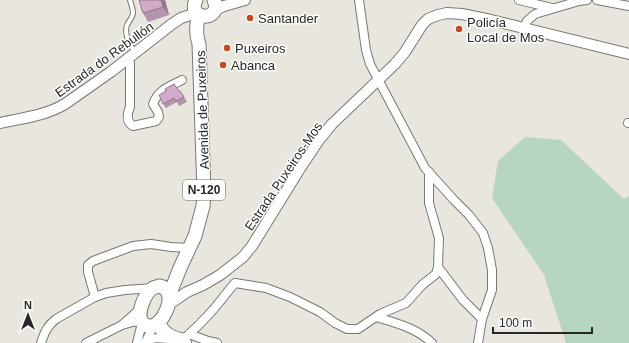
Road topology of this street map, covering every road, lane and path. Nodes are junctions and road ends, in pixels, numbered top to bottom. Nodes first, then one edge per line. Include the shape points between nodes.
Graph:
1 (130, 0) edge
2 (224, 0) edge
3 (359, 0) edge
4 (519, 0) edge
5 (587, 0) edge
6 (597, 0) edge
7 (241, 1) edge
8 (629, 6) edge
9 (202, 7) edge
10 (553, 8) junction
11 (524, 28) junction
12 (136, 52) junction
13 (629, 54) edge
14 (126, 59) junction
15 (182, 80) dead end
16 (379, 80) junction
17 (0, 123) edge
18 (429, 172) junction
19 (190, 248) junction
20 (438, 267) junction
21 (134, 289) junction
22 (166, 291) junction
23 (186, 292) junction
24 (95, 297) junction
25 (147, 316) junction
26 (376, 317) junction
27 (482, 319) junction
28 (122, 325) junction
29 (187, 338) edge
30 (172, 340) junction
31 (41, 343) edge
32 (86, 343) edge
33 (137, 343) edge
34 (145, 343) edge
35 (216, 343) edge
36 (432, 343) edge
37 (478, 343) edge

1 - 12 lane via 133,12 126,35
2 - 7 street
3 - 16 street via 366,50
4 - 10 street
5 - 10 street
6 - 8 street
7 - 9 street, Estrada do Rebullón via 224,6
9 - 12 street, Estrada do Rebullón via 181,18
9 - 19 highway, Avenida de Puxeiros / N-120 via 196,22 200,44 204,192 200,220
10 - 11 street via 535,14
11 - 13 street, Estrada Puxeiros-Mos
11 - 16 street, Estrada Puxeiros-Mos via 462,14 447,14 428,19 405,52
12 - 14 street, Estrada do Rebullón
14 - 15 street via 130,63 128,119 133,126 156,121 159,117 153,104 156,97
14 - 17 street, Estrada do Rebullón via 57,109
16 - 18 street
16 - 23 street, Estrada Puxeiros-Mos via 332,124 319,140 243,257 220,275
18 - 20 street via 429,203 439,238
18 - 27 street via 483,233 492,270 492,290
19 - 22 highway, Avenida de Puxeiros / N-120
19 - 24 street via 151,244 133,246 93,261 88,265 88,272
20 - 26 street via 436,274 406,303
20 - 27 street via 463,300
21 - 22 street
21 - 24 street
21 - 25 street via 143,295
22 - 23 street, Estrada Puxeiros-Mos
22 - 23 street
22 - 25 highway
22 - 25 highway via 147,294
24 - 31 street via 51,323
25 - 28 street
25 - 28 street
25 - 29 street via 175,335
25 - 30 street
25 - 33 street
25 - 34 street
26 - 29 street via 358,329 347,329 290,297 266,288 235,283
26 - 36 street via 416,331
27 - 37 street
28 - 32 street
29 - 30 street
29 - 35 street
30 - 34 street via 155,338

